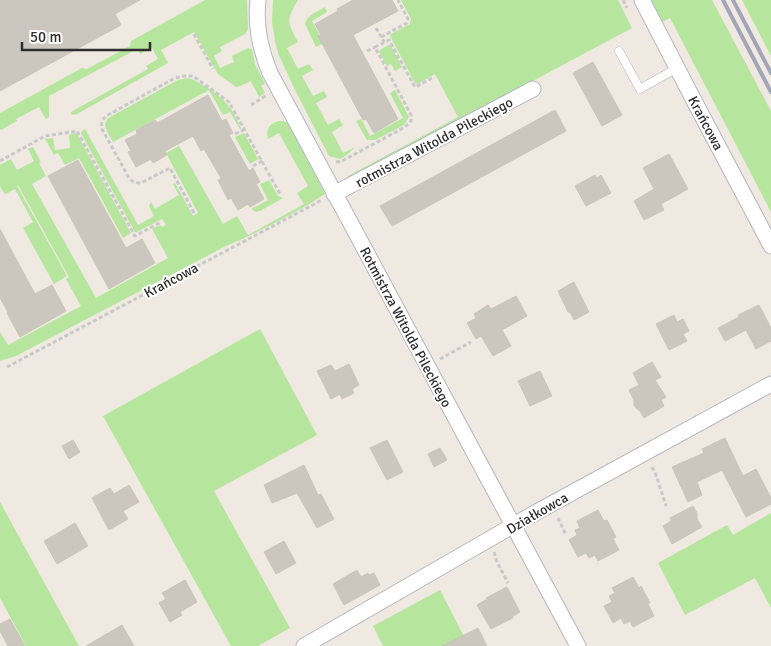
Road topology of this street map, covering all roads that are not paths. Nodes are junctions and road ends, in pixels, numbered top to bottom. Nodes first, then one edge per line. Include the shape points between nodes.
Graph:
1 (258, 0) edge
2 (642, 0) edge
3 (619, 51) dead end
4 (677, 68) junction
5 (533, 89) dead end
6 (334, 194) junction
7 (771, 246) edge
8 (771, 384) edge
9 (514, 526) junction
10 (304, 646) edge
11 (578, 646) edge

1 - 6 street, Rotmistrza Witolda Pileckiego via 258,31 267,64
2 - 4 street, Krańcowa
3 - 4 lane via 640,89
4 - 7 street, Krańcowa
5 - 6 street, rotmistrza Witolda Pileckiego
6 - 9 street, Rotmistrza Witolda Pileckiego
8 - 9 street, Działkowca
9 - 10 street, Działkowca
9 - 11 street, Rotmistrza Witolda Pileckiego

